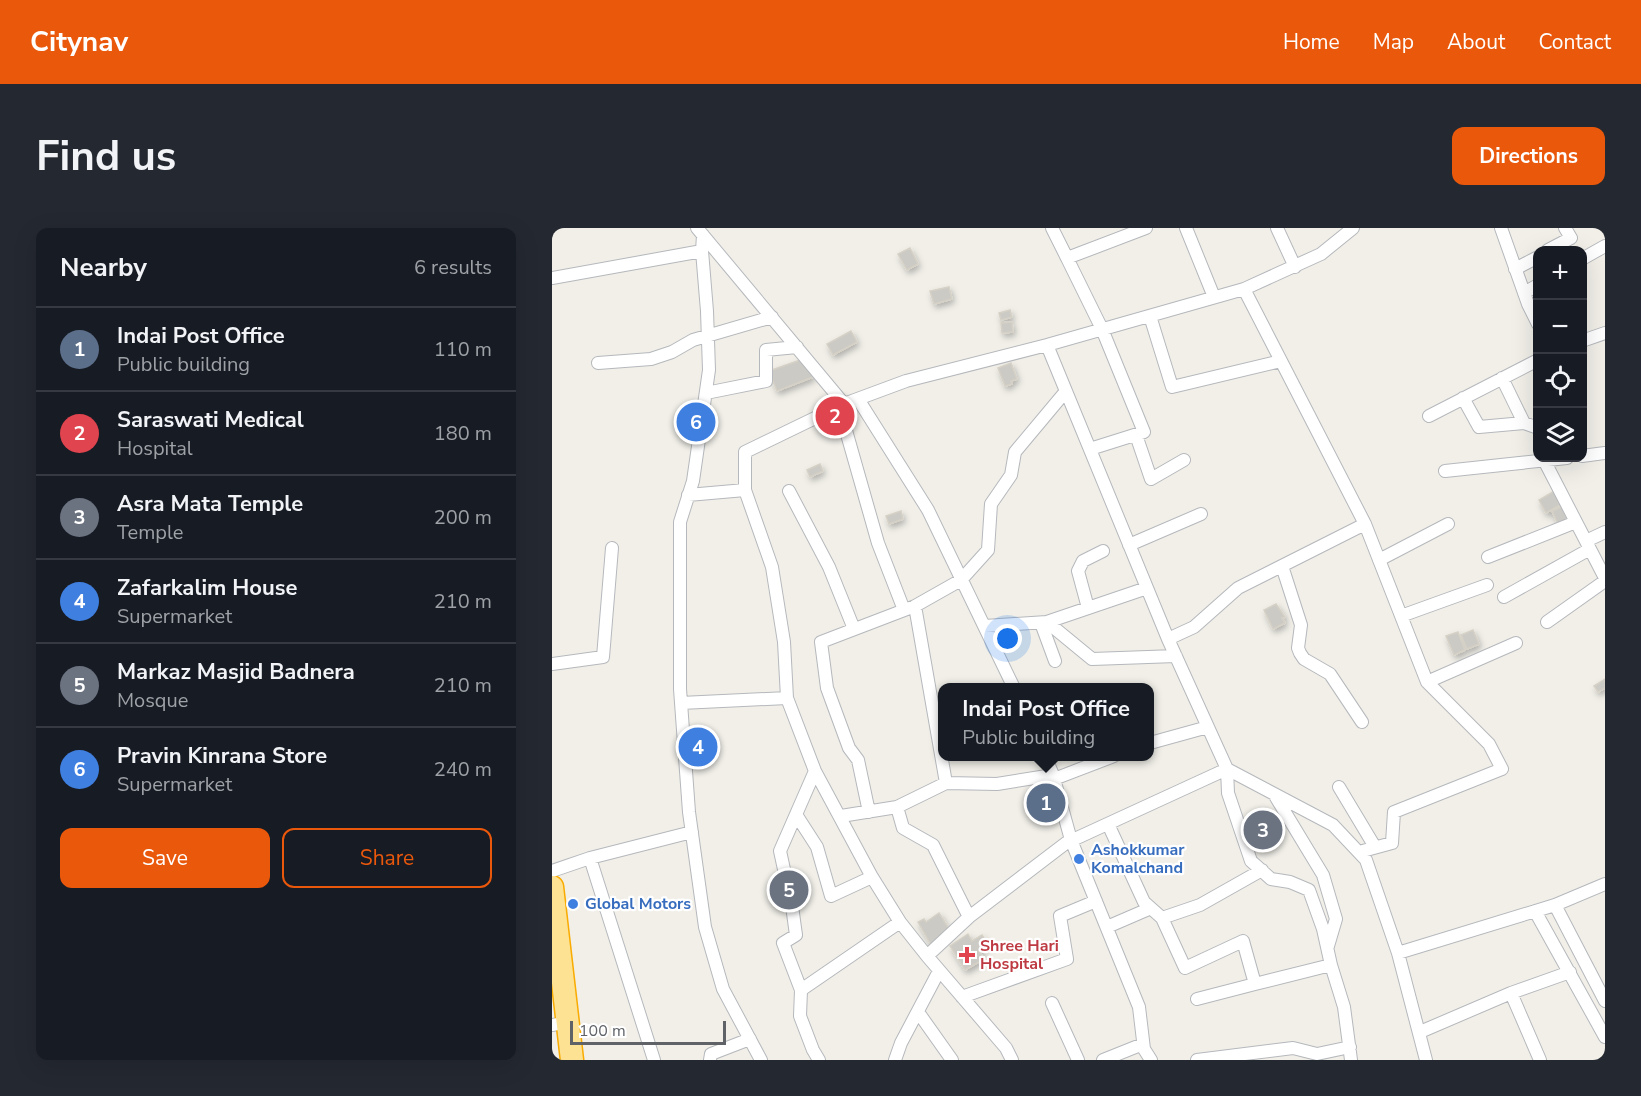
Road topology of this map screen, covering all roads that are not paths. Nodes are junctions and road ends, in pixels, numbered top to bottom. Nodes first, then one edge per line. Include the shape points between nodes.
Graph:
1 (1052, 228) edge
2 (1146, 228) edge
3 (1186, 228) edge
4 (1277, 228) edge
5 (1353, 228) edge
6 (1565, 228) edge
7 (1503, 229) edge
8 (1126, 231) edge
9 (700, 232) edge
10 (1556, 246) edge
11 (1605, 246) edge
12 (702, 252) junction
13 (1587, 256) edge
14 (1067, 258) junction
15 (1533, 260) edge
16 (1295, 267) junction
17 (1515, 269) junction
18 (552, 278) edge
19 (1533, 288) edge
20 (1244, 289) junction
21 (1524, 293) junction
22 (1214, 297) junction
23 (1533, 313) edge
24 (772, 316) junction
25 (1150, 316) junction
26 (1102, 329) junction
27 (1605, 333) edge
28 (708, 337) junction
29 (1587, 339) edge
30 (1047, 345) junction
31 (797, 347) junction
32 (1281, 361) junction
33 (1533, 362) edge
34 (598, 363) dead end
35 (1502, 378) junction
36 (1066, 391) junction
37 (706, 393) junction
38 (1463, 398) junction
39 (858, 399) junction
40 (841, 405) junction
41 (1428, 416) dead end
42 (1524, 423) junction
43 (1533, 426) edge
44 (1136, 435) junction
45 (1090, 449) junction
46 (1605, 453) edge
47 (1587, 455) edge
48 (1184, 459) dead end
49 (1533, 461) edge
50 (1546, 462) edge
51 (1445, 471) dead end
52 (745, 490) junction
53 (789, 491) dead end
54 (688, 495) junction
55 (1201, 514) dead end
56 (1576, 522) junction
57 (1365, 524) junction
58 (1448, 524) dead end
59 (1605, 532) edge
60 (1129, 545) junction
61 (1588, 545) junction
62 (612, 548) dead end
63 (1103, 551) dead end
64 (1488, 557) dead end
65 (1379, 560) junction
66 (1282, 566) junction
67 (1604, 575) edge
68 (961, 580) junction
69 (1487, 585) dead end
70 (1147, 588) junction
71 (1504, 597) dead end
72 (909, 608) junction
73 (1088, 608) junction
74 (1401, 616) junction
75 (1044, 622) junction
76 (1547, 622) dead end
77 (985, 626) junction
78 (854, 629) junction
79 (1168, 639) junction
80 (1516, 643) dead end
81 (1176, 656) junction
82 (1055, 661) dead end
83 (552, 664) edge
84 (1427, 682) junction
85 (1012, 683) edge
86 (787, 698) junction
87 (681, 703) junction
88 (1362, 722) dead end
89 (1208, 727) junction
90 (1154, 742) edge
91 (938, 745) edge
92 (941, 761) edge
93 (1047, 761) edge
94 (1099, 761) edge
95 (1227, 769) junction
96 (815, 771) junction
97 (1053, 777) junction
98 (946, 783) junction
99 (1339, 787) dead end
100 (1273, 793) junction
101 (897, 807) junction
102 (869, 812) junction
103 (797, 816) junction
104 (841, 816) junction
105 (1108, 824) junction
106 (692, 832) junction
107 (1071, 840) junction
108 (1376, 847) junction
109 (1359, 852) junction
110 (590, 858) junction
111 (1262, 870) junction
112 (552, 871) edge
113 (872, 877) junction
114 (1605, 884) edge
115 (552, 887) edge
116 (1096, 901) junction
117 (1555, 905) junction
118 (1151, 908) junction
119 (1536, 911) junction
120 (969, 917) junction
121 (1162, 918) junction
122 (900, 922) junction
123 (1107, 927) junction
124 (1327, 950) junction
125 (1398, 952) junction
126 (927, 956) junction
127 (1330, 965) junction
128 (939, 971) junction
129 (1570, 972) junction
130 (1255, 984) junction
131 (801, 990) junction
132 (1511, 993) junction
133 (962, 997) junction
134 (1197, 999) dead end
135 (1605, 1001) edge
136 (1052, 1004) dead end
137 (918, 1012) junction
138 (560, 1023) edge
139 (1420, 1032) junction
140 (1605, 1037) edge
141 (750, 1039) junction
142 (1143, 1044) junction
143 (1351, 1054) edge
144 (572, 1060) edge
145 (654, 1060) edge
146 (710, 1060) edge
147 (761, 1060) edge
148 (819, 1060) edge
149 (896, 1060) edge
150 (952, 1060) edge
151 (1012, 1060) edge
152 (1078, 1060) edge
153 (1103, 1060) edge
154 (1151, 1060) edge
155 (1197, 1060) edge
156 (1426, 1060) edge
157 (1540, 1060) edge

1 - 14 street
2 - 8 street
3 - 22 street
4 - 16 street
5 - 16 street via 1320,254
6 - 10 street via 1571,238
7 - 17 street
8 - 14 street
9 - 12 street
9 - 24 street
11 - 13 street
12 - 18 street
12 - 28 street
14 - 26 street
15 - 17 street
16 - 20 street
17 - 21 street
19 - 21 street
20 - 22 street
20 - 32 street
21 - 23 street
22 - 25 street
24 - 28 street
24 - 31 street
25 - 26 street
25 - 32 street via 1172,387
26 - 30 street
26 - 44 street via 1144,432
27 - 29 street
28 - 34 street via 642,361
28 - 37 street
30 - 36 street
30 - 39 street via 906,381
31 - 37 street via 766,351 766,381
31 - 40 street
32 - 57 street
33 - 35 street
35 - 38 street
35 - 42 street
36 - 45 street
36 - 68 street via 1015,452 1011,474 991,504 988,550
37 - 54 street
38 - 41 street
38 - 42 street via 1479,427
39 - 40 street
39 - 68 street via 928,510
40 - 52 street via 745,452
40 - 72 street via 878,543
42 - 43 street
44 - 45 street
44 - 48 street via 1151,479
45 - 60 street
46 - 47 street
49 - 51 street
50 - 56 street
52 - 54 street
52 - 86 street via 772,567 784,642
53 - 78 street
54 - 87 street via 680,522
55 - 60 street
56 - 61 street
56 - 64 street
57 - 65 street
57 - 66 street
58 - 65 street
59 - 61 street
60 - 70 street
61 - 67 street
61 - 71 street
62 - 83 street via 603,657
63 - 73 street via 1079,566 1078,576
65 - 74 street
66 - 79 street via 1238,588 1197,625
66 - 88 street via 1301,625 1300,653 1330,674
67 - 76 street
68 - 72 street
68 - 77 street
69 - 74 street
70 - 73 street
70 - 79 street
72 - 78 street
72 - 91 street
73 - 75 street
74 - 84 street
75 - 77 street
75 - 81 street via 1092,659
75 - 82 street
77 - 85 street
78 - 102 street via 821,642 826,688 849,748 858,760
79 - 81 street
80 - 84 street
81 - 89 street
84 - 108 street via 1489,744 1502,769 1394,812 1392,843
86 - 87 street
86 - 96 street
87 - 106 street
89 - 90 street
89 - 95 street
92 - 98 street
93 - 97 street
94 - 97 street
95 - 100 street
95 - 105 street
95 - 111 street via 1228,793 1251,861
96 - 103 street
96 - 104 street
97 - 98 street via 997,784
97 - 107 street
98 - 101 street
99 - 108 street
100 - 109 street via 1333,825
100 - 124 street via 1323,875 1336,919
101 - 102 street
101 - 120 street via 903,828 933,844
102 - 104 street
103 - 113 street via 817,847 831,896
103 - 131 street via 780,851 796,935 783,943
104 - 113 street
105 - 107 street
105 - 118 street via 1144,902
106 - 110 street
106 - 141 street via 705,927 723,989
107 - 116 street
107 - 120 street
108 - 109 street
109 - 125 street via 1366,860
110 - 112 street
110 - 145 street
111 - 121 street via 1200,905
111 - 124 street via 1271,879 1309,890
113 - 122 street
114 - 117 street
115 - 138 highway
116 - 123 street
116 - 133 street via 1060,916 1067,959
117 - 119 street
117 - 135 street
118 - 121 street
118 - 123 street
119 - 125 street
119 - 129 street
120 - 126 street
121 - 130 street via 1185,968 1243,941
122 - 126 street
122 - 131 street
123 - 142 street via 1139,1007
124 - 127 street
125 - 139 street
126 - 128 street
127 - 130 street
127 - 143 street via 1344,1007
128 - 133 street
128 - 137 street
129 - 132 street
129 - 140 street
130 - 134 street
131 - 148 street via 800,1016
132 - 139 street
132 - 157 street
133 - 151 street
136 - 152 street
137 - 149 street
137 - 150 street
138 - 144 highway
139 - 156 street
141 - 146 street via 711,1054
141 - 147 street
142 - 153 street
142 - 154 street
143 - 155 street via 1317,1054 1293,1048

